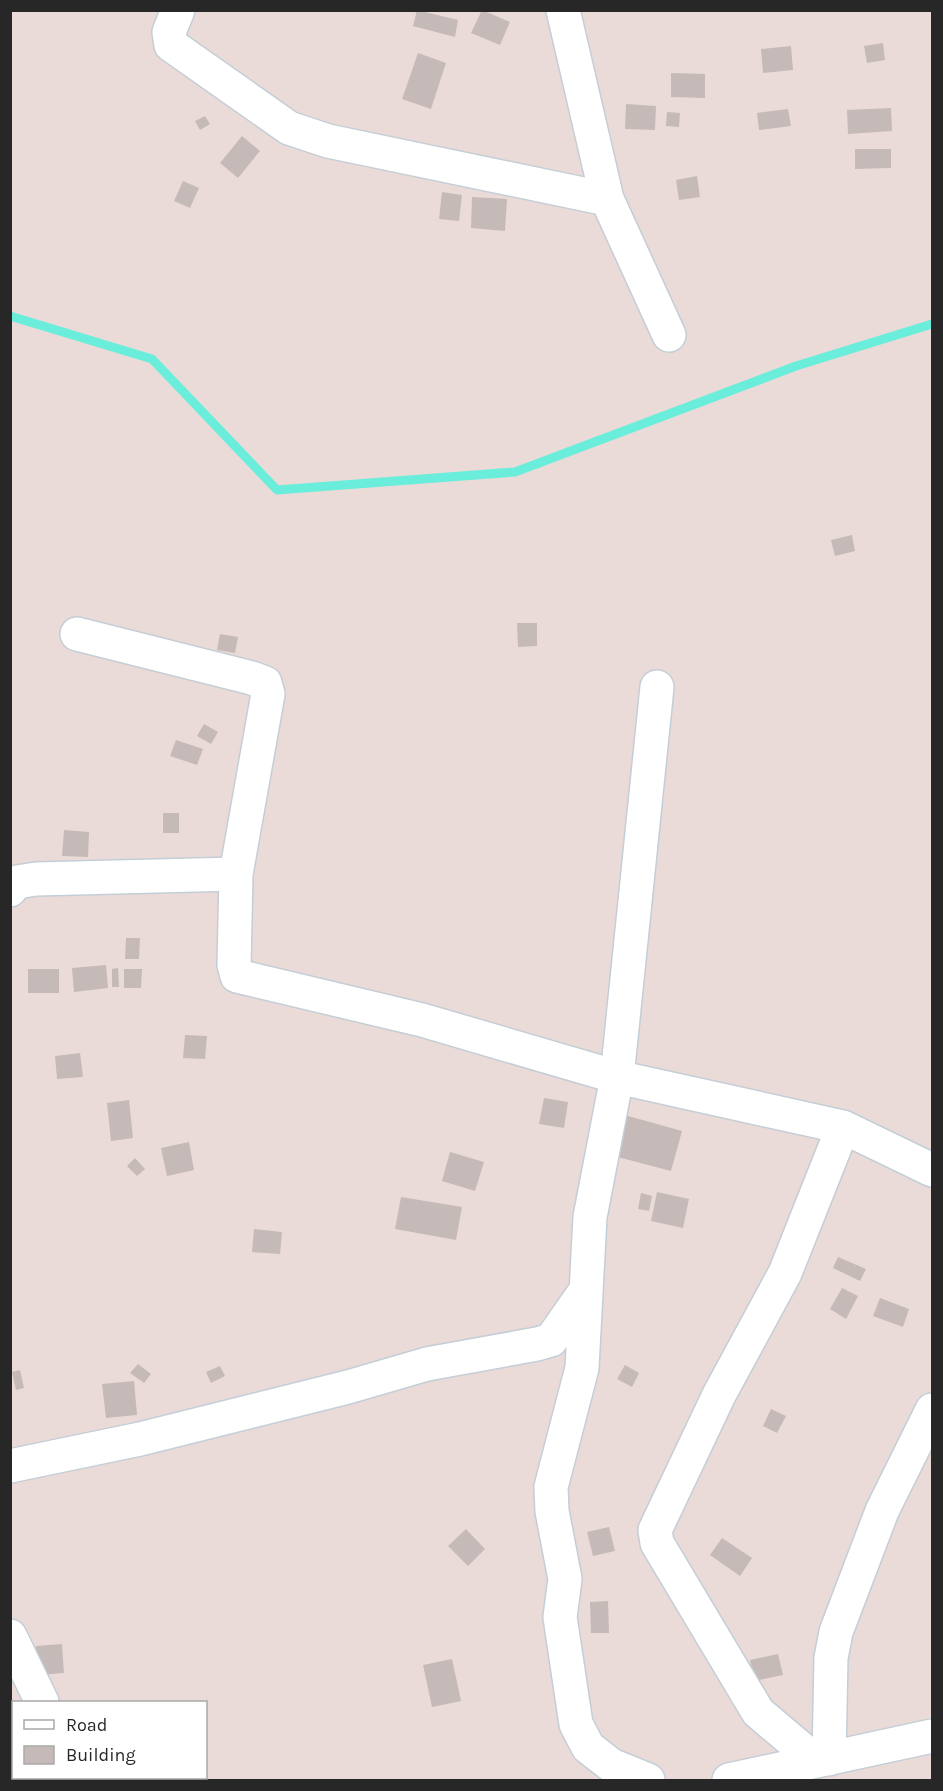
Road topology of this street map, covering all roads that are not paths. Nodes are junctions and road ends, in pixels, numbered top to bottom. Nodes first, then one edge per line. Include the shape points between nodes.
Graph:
1 (178, 10) edge
2 (567, 11) edge
3 (607, 199) junction
4 (669, 335) dead end
5 (77, 634) dead end
6 (657, 687) dead end
7 (236, 874) junction
8 (10, 890) edge
9 (617, 1077) junction
10 (843, 1127) junction
11 (933, 1170) edge
12 (586, 1290) junction
13 (933, 1410) edge
14 (10, 1466) edge
15 (10, 1636) edge
16 (42, 1701) edge
17 (933, 1736) edge
18 (823, 1760) junction
19 (648, 1780) edge
20 (729, 1780) edge

1 - 3 street via 169,32 171,45 289,128 328,141
2 - 3 street
3 - 4 street
5 - 7 street via 265,683 268,694
6 - 9 street
7 - 8 street via 36,879 17,882
7 - 9 street via 237,976 422,1020
9 - 10 street
9 - 12 street via 590,1217
10 - 11 street
10 - 18 street via 785,1274 719,1395 655,1530 657,1543 758,1712
12 - 14 street via 551,1340 427,1364 140,1438
12 - 19 street via 582,1368 551,1487 565,1579 560,1617 576,1724 588,1747 611,1765
13 - 18 street via 882,1511 836,1632
15 - 16 street
17 - 18 street
18 - 20 street

